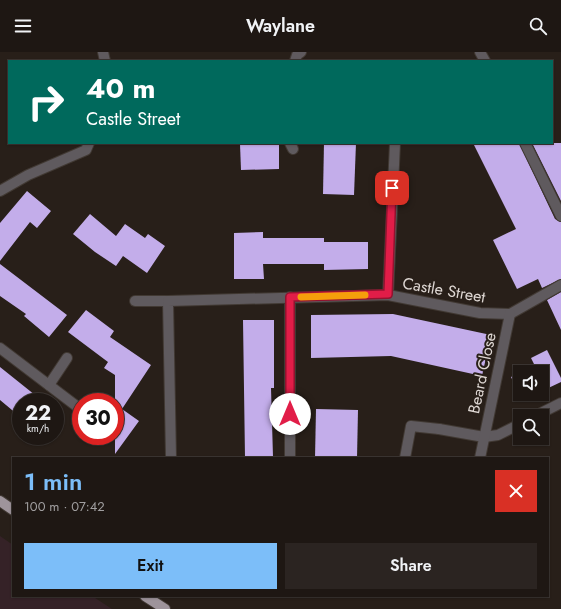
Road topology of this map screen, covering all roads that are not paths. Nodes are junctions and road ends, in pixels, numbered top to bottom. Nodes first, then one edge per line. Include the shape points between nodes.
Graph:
1 (89, 144) edge
2 (395, 144) edge
3 (525, 144) edge
4 (0, 191) edge
5 (561, 216) edge
6 (561, 285) edge
7 (388, 294) junction
8 (290, 297) junction
9 (135, 301) dead end
10 (168, 301) junction
11 (510, 314) junction
12 (0, 348) edge
13 (66, 358) dead end
14 (49, 385) junction
15 (72, 403) edge
16 (561, 403) edge
17 (549, 409) edge
18 (513, 428) edge
19 (484, 438) junction
20 (171, 457) edge
21 (290, 457) edge
22 (405, 457) edge
23 (480, 457) edge
24 (0, 501) edge
25 (12, 509) edge
26 (147, 597) edge
27 (166, 609) edge

1 - 4 street via 86,150 28,175
2 - 7 street
3 - 5 street
6 - 11 street
7 - 8 street, Castle Street
7 - 11 street, Castle Street via 480,313
8 - 10 street, Castle Street
8 - 21 street
9 - 10 street, Castle Street
10 - 20 street
11 - 19 street, Beard Close
12 - 14 street
13 - 14 street
14 - 15 street
16 - 17 street
18 - 19 street, Beard Close
19 - 22 street, Beard Close via 411,426
19 - 23 street, Beard Close
24 - 25 main road
26 - 27 main road

